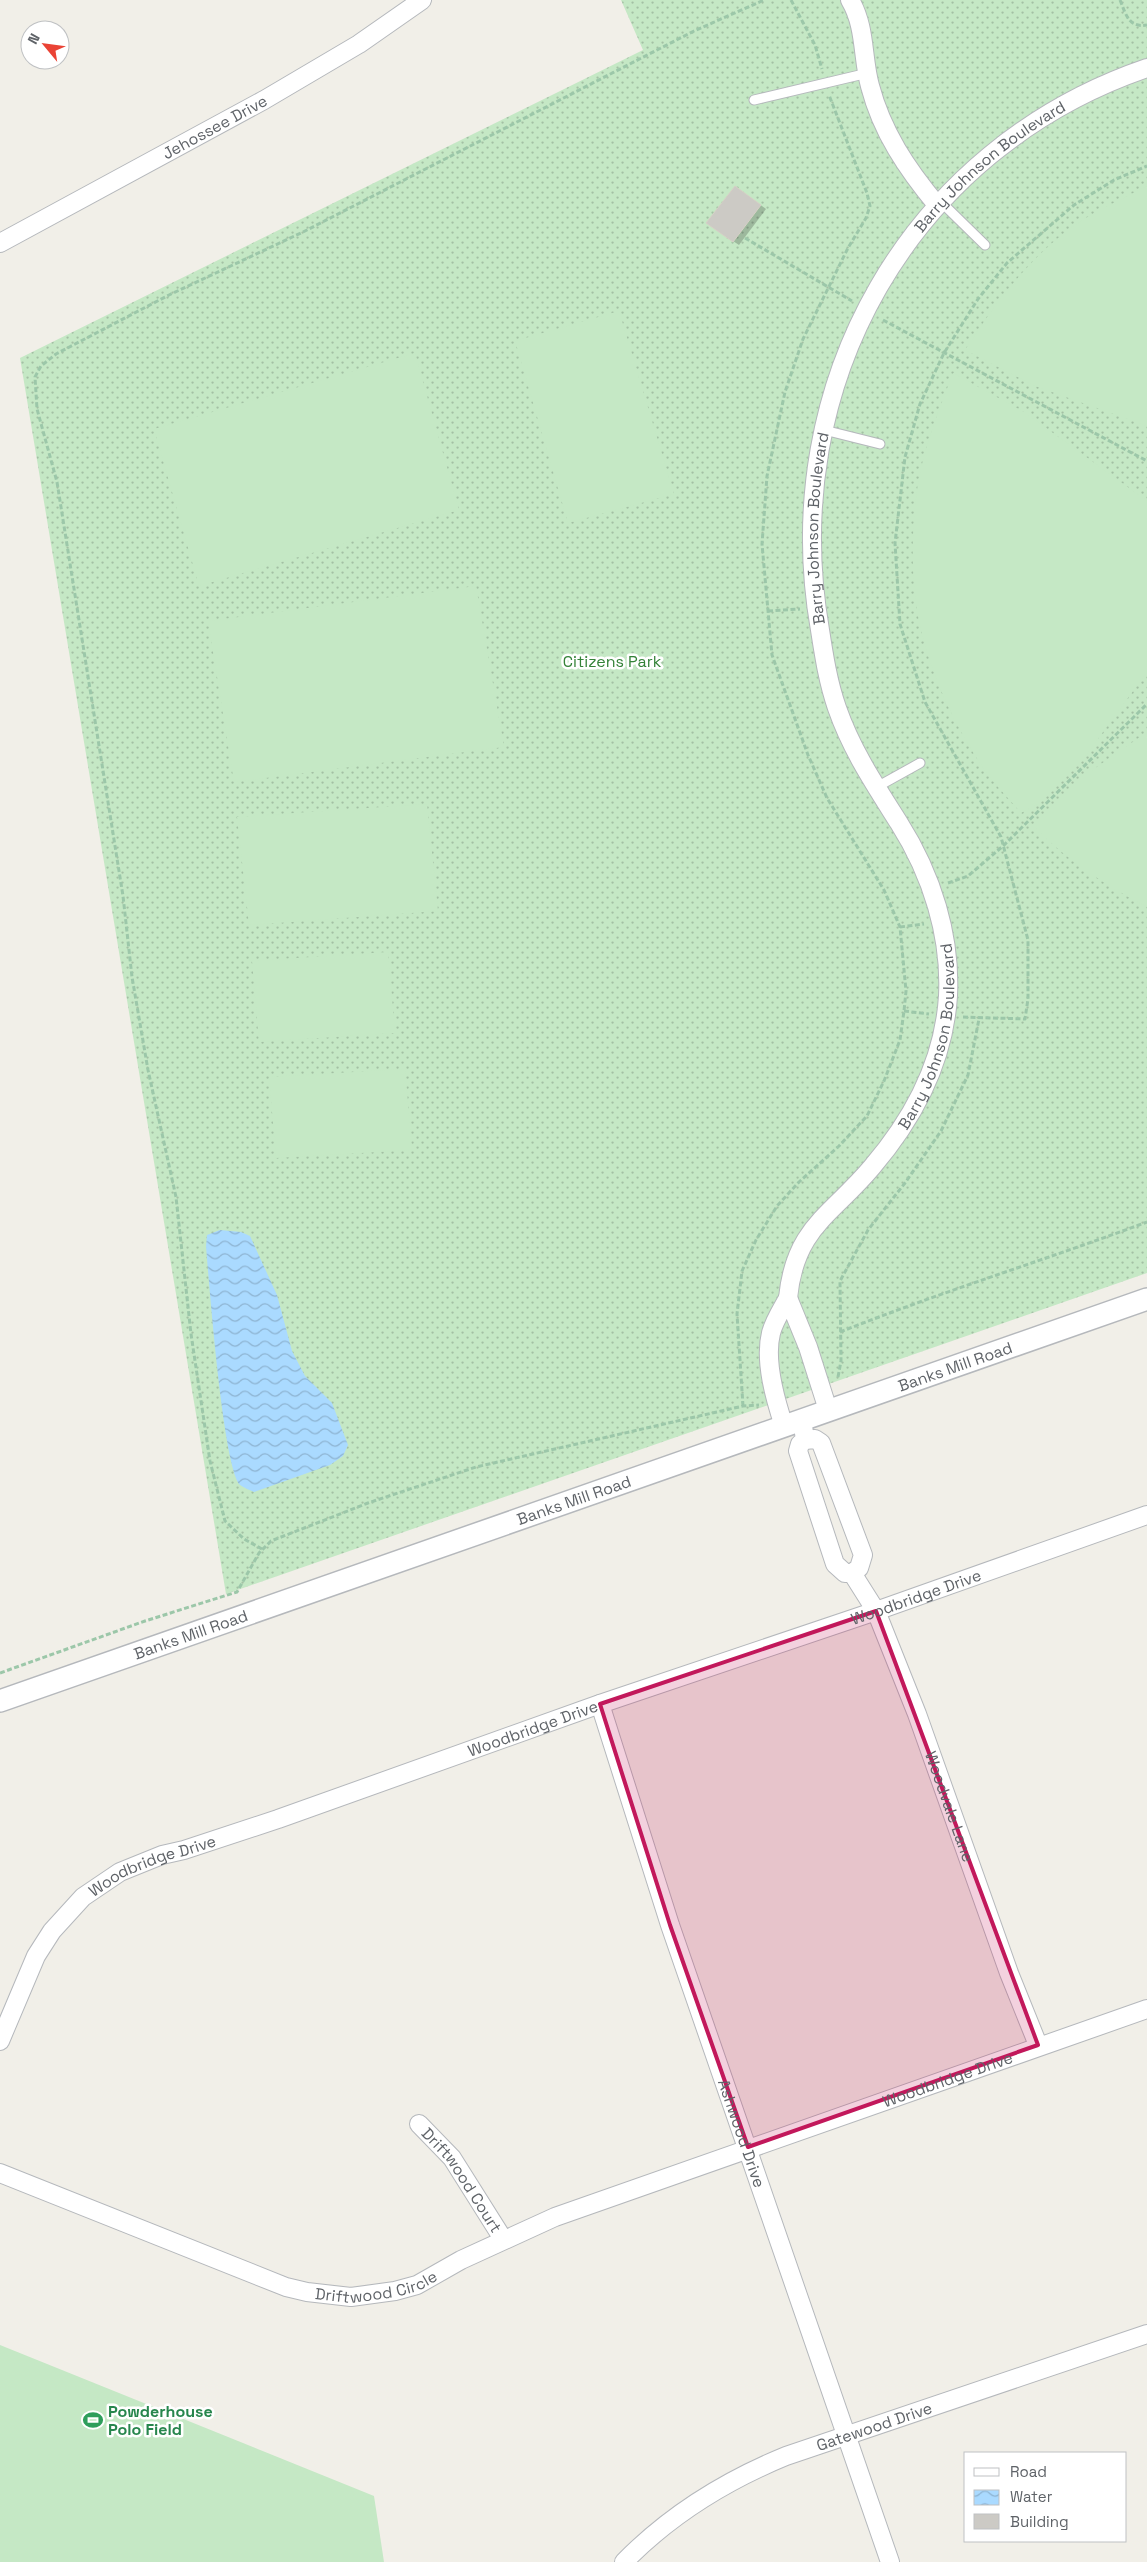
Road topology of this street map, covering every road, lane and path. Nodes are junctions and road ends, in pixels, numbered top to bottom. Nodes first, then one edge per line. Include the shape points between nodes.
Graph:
1 (422, 0) edge
2 (764, 0) edge
3 (791, 0) edge
4 (850, 0) edge
5 (1120, 0) edge
6 (1147, 25) edge
7 (1147, 68) edge
8 (868, 73) junction
9 (826, 84) junction
10 (754, 100) dead end
11 (1147, 166) edge
12 (939, 204) junction
13 (0, 243) edge
14 (985, 245) dead end
15 (959, 361) dead end
16 (824, 430) junction
17 (880, 444) dead end
18 (1147, 461) edge
19 (816, 608) junction
20 (768, 611) junction
21 (1147, 704) edge
22 (920, 763) dead end
23 (875, 788) junction
24 (1003, 846) junction
25 (931, 890) junction
26 (904, 1011) junction
27 (946, 1016) junction
28 (979, 1019) junction
29 (1147, 1222) edge
30 (788, 1298) junction
31 (1147, 1299) edge
32 (840, 1332) junction
33 (825, 1400) junction
34 (776, 1402) junction
35 (743, 1406) junction
36 (793, 1422) junction
37 (806, 1440) junction
38 (1147, 1517) edge
39 (262, 1549) junction
40 (852, 1572) junction
41 (876, 1611) junction
42 (0, 1674) edge
43 (0, 1701) edge
44 (600, 1704) junction
45 (1147, 2009) edge
46 (0, 2040) edge
47 (1038, 2045) junction
48 (418, 2124) dead end
49 (748, 2148) junction
50 (0, 2173) edge
51 (503, 2240) junction
52 (1147, 2334) edge
53 (846, 2437) junction
54 (624, 2562) edge
55 (890, 2562) edge

1 - 13 street, Jehossee Drive via 359,44 264,100
2 - 39 path via 694,31 304,232 160,300 56,354 41,366 35,376 37,409 60,502 124,896 132,977 148,1070 176,1197 191,1334 210,1461 225,1521 244,1539
3 - 9 path via 815,45
4 - 8 street via 857,12
5 - 6 path via 1133,24
7 - 12 street, Barry Johnson Boulevard via 1104,85 1041,120 983,162
8 - 9 lane
8 - 12 street via 878,109 898,156
9 - 10 lane
9 - 20 path via 870,206 803,339 785,392 767,476 762,544
11 - 24 path via 1114,180 1074,205 1007,263 978,299 944,353 920,404 905,457 895,543 900,624 925,702 1001,837
12 - 14 lane
12 - 16 street, Barry Johnson Boulevard via 895,258 862,315 838,376
15 - 18 path
16 - 17 lane
16 - 19 street, Barry Johnson Boulevard via 817,465 811,537
19 - 20 path
19 - 23 street, Barry Johnson Boulevard via 828,678 837,708
20 - 26 path via 772,654 808,755 827,798 884,890 900,927 906,991
21 - 24 path
22 - 23 lane
23 - 25 street, Barry Johnson Boulevard via 900,824
24 - 25 path via 968,876
24 - 28 path via 1028,940 1028,999 1025,1019
25 - 27 street, Barry Johnson Boulevard via 949,972
26 - 27 path
26 - 35 path via 900,1040 867,1116 777,1206 742,1271 737,1314
27 - 28 path
27 - 30 street, Barry Johnson Boulevard via 932,1070 906,1121 870,1169 812,1227 795,1259
28 - 32 path via 968,1074 940,1131 868,1230 840,1281
29 - 32 path via 1003,1275 938,1294
30 - 33 street, Barry Johnson Boulevard
30 - 34 street, Barry Johnson Boulevard via 771,1331 771,1382
31 - 33 street, Banks Mill Road
32 - 33 path via 841,1361 836,1387
33 - 36 street, Banks Mill Road
34 - 35 path
34 - 36 street, Barry Johnson Boulevard
35 - 39 path via 476,1467 368,1503 271,1541
36 - 37 street, Woodvale Lane
36 - 43 street, Banks Mill Road
37 - 40 street, Woodvale Lane via 798,1451 835,1564 844,1573
37 - 40 street via 815,1439 821,1443 863,1555 859,1568
38 - 41 street, Woodbridge Drive
39 - 42 path via 237,1592 145,1621
40 - 41 street, Woodvale Lane
41 - 44 street, Woodbridge Drive
41 - 47 street, Woodvale Lane
44 - 46 street, Woodbridge Drive via 120,1872 83,1897 52,1930 36,1956
44 - 49 street, Ashwood Drive via 670,1925
45 - 47 street, Woodbridge Drive
47 - 49 street, Woodbridge Drive
48 - 51 street, Driftwood Court via 452,2158
49 - 51 street, Driftwood Circle via 555,2217
49 - 53 street, Ashwood Drive
50 - 51 street, Driftwood Circle via 286,2287 329,2296 373,2295 417,2285
52 - 53 street, Gatewood Drive
53 - 54 street, Gatewood Drive via 786,2456 726,2484 660,2529
53 - 55 street, Ashwood Drive

